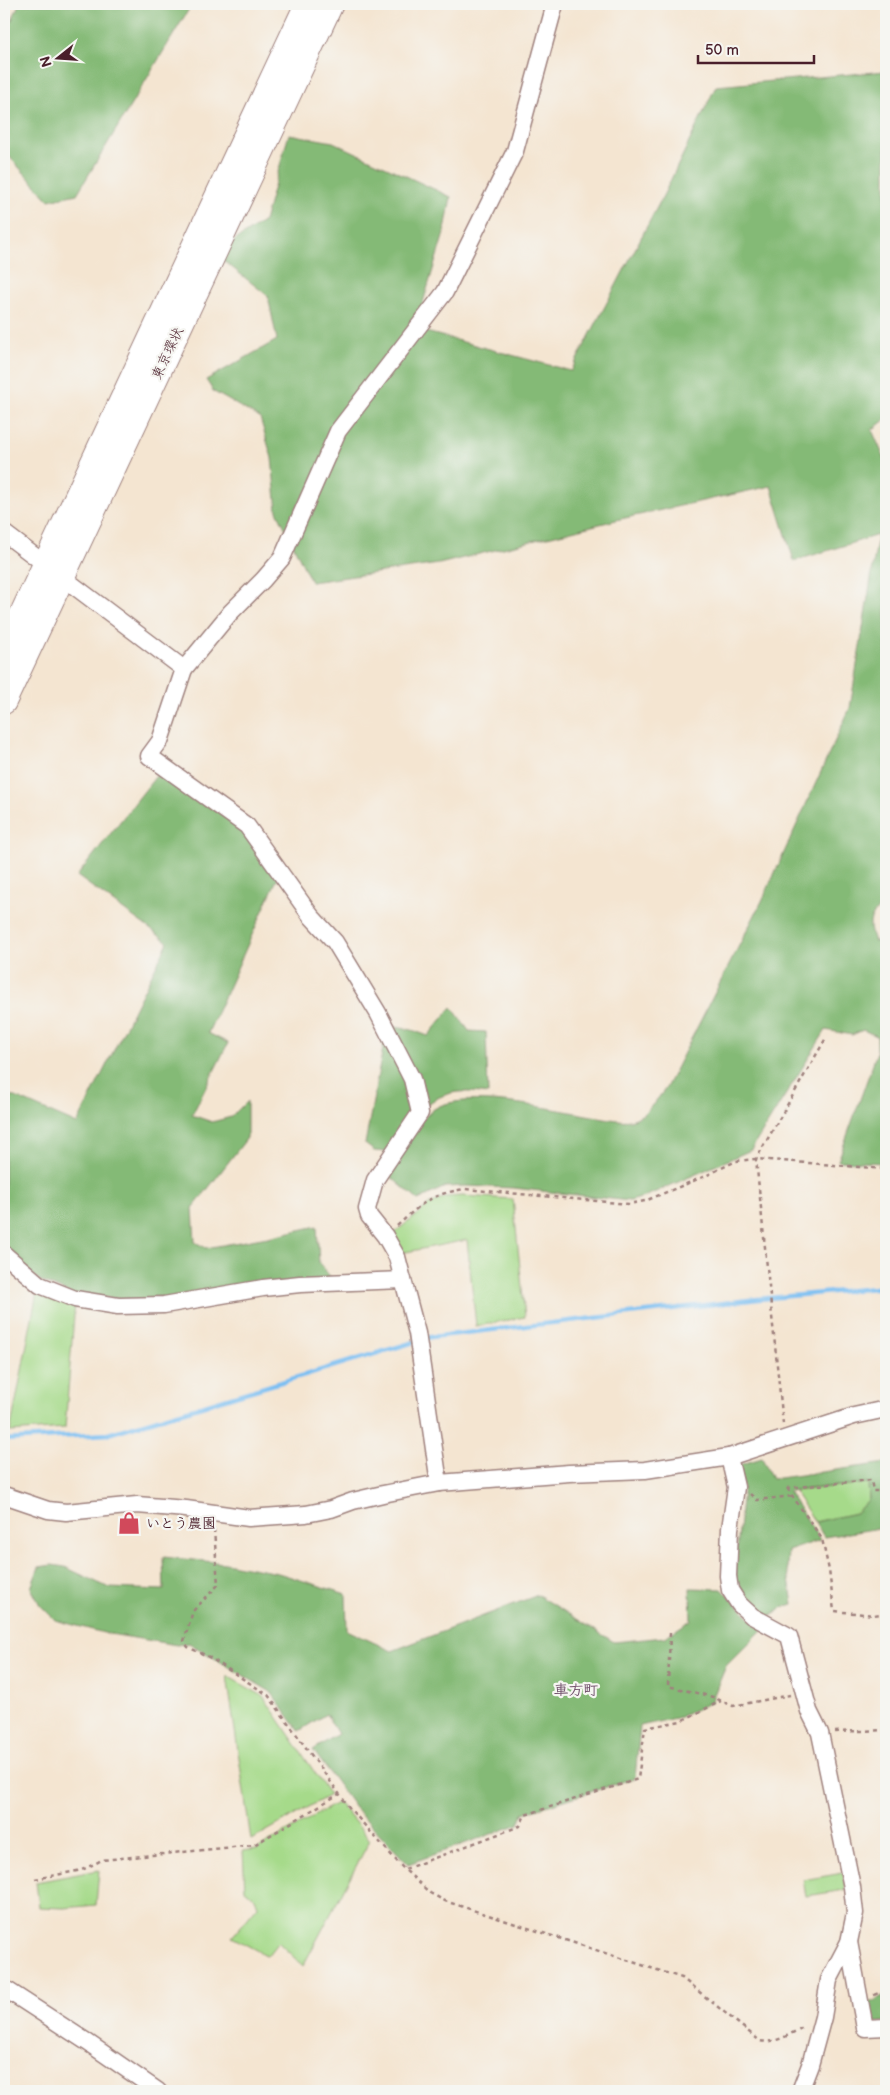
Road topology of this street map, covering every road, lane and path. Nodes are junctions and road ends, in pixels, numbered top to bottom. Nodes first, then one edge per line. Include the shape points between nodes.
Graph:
1 (307, 4) edge
2 (331, 4) edge
3 (555, 4) edge
4 (4, 533) edge
5 (54, 570) junction
6 (4, 652) edge
7 (184, 669) junction
8 (4, 702) edge
9 (826, 1038) dead end
10 (756, 1159) junction
11 (886, 1169) edge
12 (386, 1236) junction
13 (4, 1254) edge
14 (403, 1280) junction
15 (886, 1409) edge
16 (784, 1438) junction
17 (729, 1457) junction
18 (439, 1483) junction
19 (886, 1491) edge
20 (735, 1494) junction
21 (4, 1495) edge
22 (794, 1496) junction
23 (213, 1514) junction
24 (885, 1613) edge
25 (670, 1633) dead end
26 (886, 1660) edge
27 (804, 1693) junction
28 (721, 1701) junction
29 (886, 1730) edge
30 (820, 1733) junction
31 (339, 1794) junction
32 (405, 1869) junction
33 (35, 1879) dead end
34 (849, 1942) junction
35 (4, 1988) edge
36 (822, 2017) junction
37 (886, 2027) edge
38 (147, 2088) edge
39 (800, 2091) edge

1 - 5 highway, 東京環状
2 - 5 highway, 東京環状
3 - 7 street via 515,151 445,292 338,431 282,558 230,613
4 - 5 street
5 - 6 highway, 東京環状
5 - 7 street
5 - 8 highway, 東京環状
7 - 12 street via 160,741 149,756 247,826 311,916 335,942 357,976 412,1079 420,1113 375,1180 367,1209
9 - 10 path
10 - 11 path
10 - 12 path via 736,1161 645,1201 629,1204 513,1192 465,1189 446,1192 426,1200
10 - 16 path
12 - 14 street via 397,1257
13 - 14 street via 40,1285 75,1299 118,1306 164,1305 300,1284
14 - 18 street via 417,1333
15 - 16 street
16 - 17 street
17 - 18 street via 645,1470
17 - 20 street
18 - 23 street via 306,1514 248,1518
19 - 22 path via 872,1491 871,1480 787,1488
20 - 22 path via 747,1492 757,1500
20 - 27 street via 730,1529 730,1590 752,1616 789,1636
21 - 23 street via 48,1510 66,1512 137,1505
22 - 24 path via 822,1539 834,1611
23 - 31 path via 218,1585 193,1611 184,1641 188,1647 268,1695
24 - 26 path
25 - 28 path via 668,1686
27 - 28 path via 733,1706
27 - 30 street
28 - 32 path via 680,1721 645,1728 638,1779 525,1815 520,1826
29 - 30 path
30 - 34 street via 852,1887 855,1914
31 - 32 path
31 - 33 path via 254,1845 102,1860 82,1870
32 - 36 path via 430,1893 445,1900 682,1978 760,2041 777,2041
34 - 36 street via 829,1980
34 - 37 street via 865,2028
35 - 38 street via 87,2042
36 - 39 street

